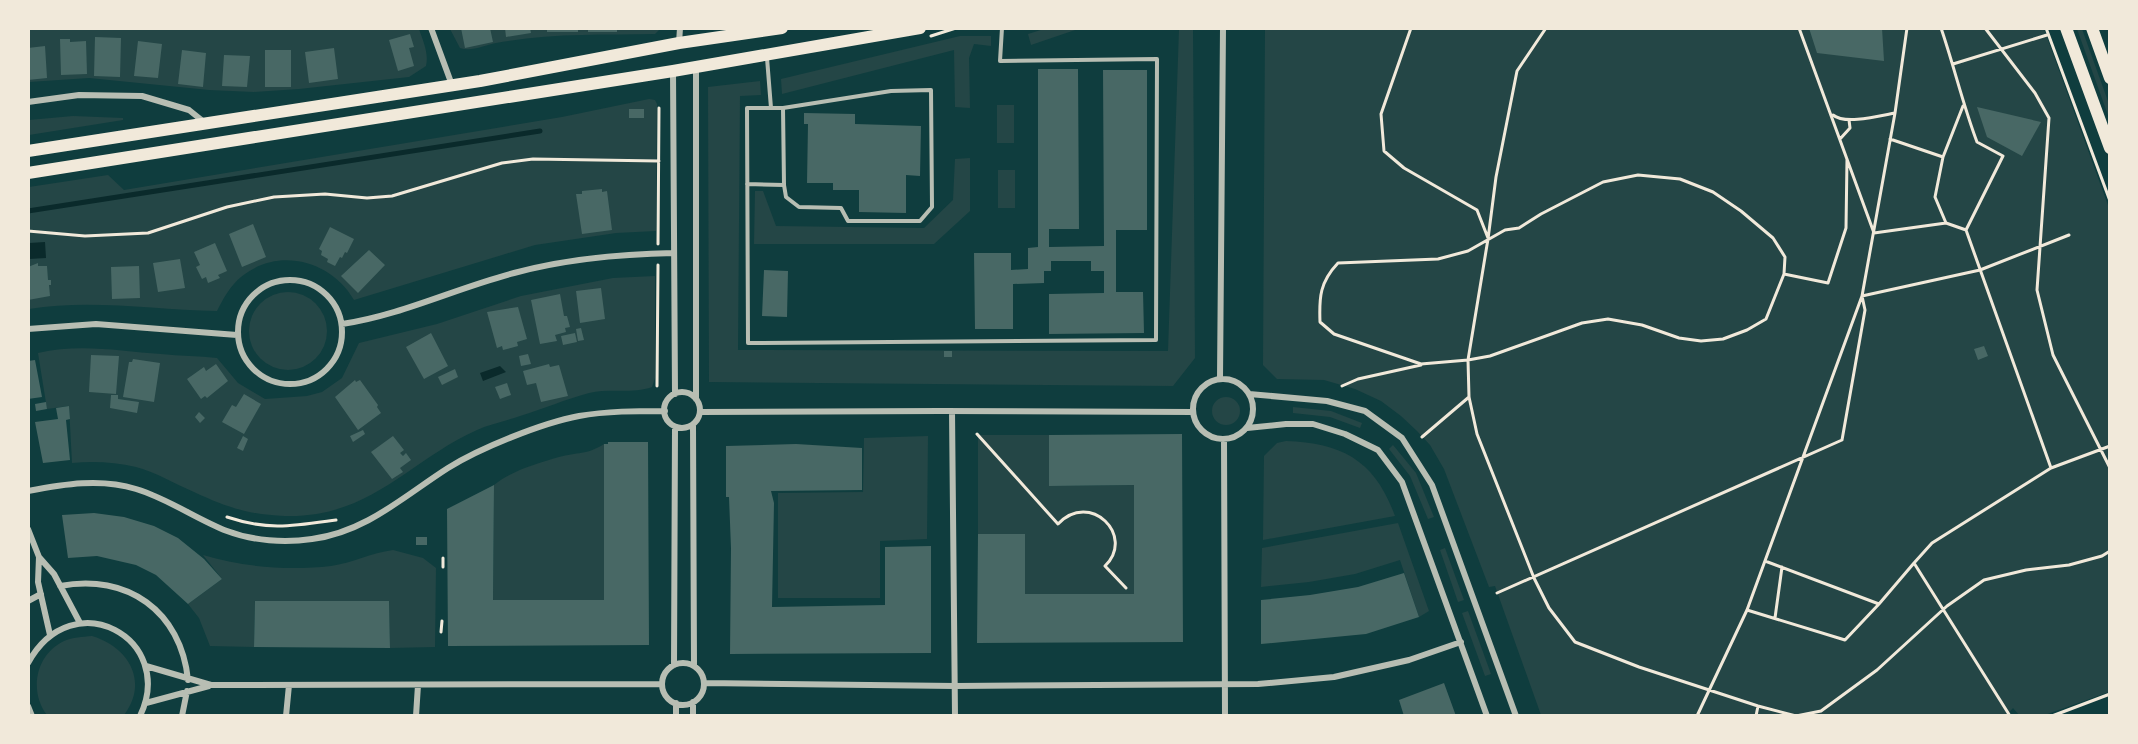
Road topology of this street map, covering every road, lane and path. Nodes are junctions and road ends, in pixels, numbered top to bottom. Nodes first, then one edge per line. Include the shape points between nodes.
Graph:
1 (431, 28) edge
2 (680, 28) edge
3 (782, 28) edge
4 (920, 28) edge
5 (1002, 28) edge
6 (1222, 28) edge
7 (1411, 28) edge
8 (1546, 28) edge
9 (1799, 28) edge
10 (1907, 28) edge
11 (1941, 28) edge
12 (1984, 28) edge
13 (2046, 28) edge
14 (2066, 28) edge
15 (2092, 28) edge
16 (2047, 35) dead end
17 (679, 44) junction
18 (2002, 50) junction
19 (767, 55) junction
20 (1953, 64) junction
21 (696, 67) junction
22 (673, 71) junction
23 (2109, 78) edge
24 (452, 86) junction
25 (28, 102) edge
26 (1963, 106) junction
27 (659, 108) dead end
28 (771, 108) junction
29 (783, 108) junction
30 (1894, 113) junction
31 (1831, 114) junction
32 (1849, 120) junction
33 (207, 124) junction
34 (1840, 139) junction
35 (1890, 139) junction
36 (2109, 148) edge
37 (28, 151) edge
38 (1847, 157) junction
39 (1943, 158) junction
40 (659, 161) junction
41 (28, 173) edge
42 (747, 184) junction
43 (784, 185) junction
44 (2109, 201) edge
45 (1946, 224) junction
46 (1966, 230) junction
47 (28, 231) edge
48 (1874, 233) junction
49 (2069, 235) dead end
50 (1488, 239) junction
51 (658, 241) dead end
52 (2039, 247) junction
53 (674, 253) junction
54 (658, 268) dead end
55 (1980, 270) junction
56 (1784, 274) junction
57 (1862, 296) junction
58 (342, 324) junction
59 (28, 329) edge
60 (237, 335) junction
61 (1468, 360) junction
62 (1430, 363) junction
63 (1220, 379) junction
64 (657, 386) dead end
65 (1342, 386) dead end
66 (675, 394) junction
67 (1249, 394) junction
68 (1469, 397) junction
69 (696, 399) junction
70 (665, 411) junction
71 (952, 411) junction
72 (700, 412) junction
73 (1193, 412) junction
74 (693, 425) junction
75 (675, 427) junction
76 (1247, 428) junction
77 (976, 434) dead end
78 (1422, 437) dead end
79 (1224, 440) junction
80 (2109, 446) edge
81 (2100, 449) junction
82 (1801, 458) junction
83 (2051, 468) junction
84 (2109, 468) edge
85 (28, 491) edge
86 (227, 517) dead end
87 (344, 518) dead end
88 (28, 529) edge
89 (2109, 551) edge
90 (39, 557) junction
91 (443, 558) dead end
92 (1765, 561) junction
93 (1914, 563) junction
94 (442, 567) dead end
95 (1782, 567) junction
96 (1534, 578) junction
97 (60, 586) junction
98 (1126, 588) dead end
99 (1497, 593) dead end
100 (40, 594) junction
101 (28, 601) edge
102 (1879, 604) junction
103 (1944, 609) junction
104 (1747, 610) junction
105 (1774, 618) junction
106 (442, 621) dead end
107 (80, 623) junction
108 (441, 632) dead end
109 (50, 634) junction
110 (1461, 642) junction
111 (28, 663) edge
112 (674, 665) junction
113 (146, 666) junction
114 (694, 666) junction
115 (188, 680) junction
116 (704, 683) junction
117 (662, 684) junction
118 (211, 685) junction
119 (290, 685) junction
120 (418, 685) junction
121 (1225, 685) junction
122 (955, 686) junction
123 (1710, 690) junction
124 (188, 691) junction
125 (2109, 694) edge
126 (693, 702) junction
127 (146, 703) junction
128 (676, 704) junction
129 (28, 706) edge
130 (1758, 706) junction
131 (32, 716) edge
132 (140, 716) edge
133 (182, 716) edge
134 (286, 716) edge
135 (416, 716) edge
136 (676, 716) edge
137 (693, 716) edge
138 (955, 716) edge
139 (1225, 716) edge
140 (1487, 716) edge
141 (1516, 716) edge
142 (1697, 716) edge
143 (1756, 716) edge
144 (1796, 716) edge
145 (2010, 716) edge
146 (2052, 716) edge

1 - 24 street
2 - 17 street
3 - 17 main road
4 - 19 main road
5 - 42 lane via 1000,61 1156,59 1156,340 748,343
6 - 63 street
7 - 50 path via 1381,114 1384,151 1404,168 1477,210
8 - 50 path via 1517,71
9 - 31 path
10 - 30 path
11 - 20 path
12 - 18 path
13 - 44 path
14 - 36 main road
15 - 23 main road
16 - 18 path
17 - 24 main road
18 - 20 path
18 - 52 path via 2049,118
19 - 21 main road
19 - 28 lane
20 - 26 path
21 - 22 main road
21 - 69 street
22 - 41 main road
22 - 53 street
24 - 33 main road
25 - 33 street via 79,95 142,96 189,110
26 - 39 path
26 - 46 path via 1977,142 2003,156
27 - 40 path
28 - 29 lane
28 - 42 lane via 747,108
29 - 43 lane
29 - 43 lane via 891,91 931,90 932,207 920,221 849,221 841,208 799,207 786,198
30 - 32 path
30 - 35 path
31 - 32 path
31 - 34 path
32 - 34 path via 1850,128
33 - 37 main road
34 - 38 path
35 - 39 path
35 - 48 path
38 - 48 path
38 - 56 path via 1846,228 1828,283
39 - 45 path via 1935,197
40 - 47 path via 533,159 502,163 392,196 274,197 227,207 148,233 85,236
40 - 51 path
42 - 43 lane
45 - 46 path
45 - 48 path
46 - 55 path
48 - 57 path
49 - 52 path
50 - 56 path via 1504,230 1519,228 1603,182 1638,175 1680,179 1713,192 1773,238 1785,257
50 - 61 path
50 - 62 path via 1468,251 1438,259 1338,263 1328,274 1319,298 1320,322 1334,334 1421,364
52 - 55 path
52 - 81 path via 2037,290 2053,355
53 - 58 street via 549,264 392,314
53 - 66 street
54 - 64 path
55 - 57 path
55 - 83 path
56 - 61 path via 1766,319 1723,339 1680,338 1642,324 1608,319 1582,323
57 - 82 path
57 - 82 path via 1865,310 1842,440
58 - 60 street via 328,296 300,280 285,280 255,292 245,304
58 - 60 street via 342,341 326,371 312,381 295,385 262,378 249,366
59 - 60 street via 96,324
61 - 62 path
61 - 68 path
62 - 65 path
63 - 67 street via 1237,382
63 - 73 street via 1211,381 1197,394
66 - 69 street via 686,393
66 - 70 street via 667,401
67 - 76 street via 1253,411
67 - 141 street via 1327,401 1365,411 1402,438 1432,485
68 - 78 path
68 - 96 path via 1477,434
69 - 72 street
70 - 75 street
70 - 85 street via 577,416 536,429 450,467 362,525 312,539 250,538 166,500 109,483
71 - 72 street
71 - 73 street
71 - 122 street
72 - 74 street
73 - 79 street via 1202,431
74 - 75 street
74 - 114 street
75 - 112 street
76 - 79 street
76 - 110 street via 1313,424 1378,450 1402,482
77 - 98 path via 1058,524 1075,513 1086,512 1105,520 1112,528 1114,550 1105,566
79 - 121 street
80 - 81 path
81 - 83 path
81 - 84 path
82 - 92 path
82 - 96 path
83 - 93 path via 1932,543
86 - 87 path via 284,527
88 - 90 street
89 - 103 path via 2069,565 1984,580
90 - 97 street
90 - 100 street
91 - 94 path
92 - 95 path
92 - 104 path
93 - 102 path
93 - 103 path
95 - 102 path
95 - 105 path
96 - 99 path
96 - 123 path via 1549,608 1575,642
97 - 107 street
97 - 115 street via 109,585 148,603 175,634
100 - 101 street
100 - 109 street
102 - 105 path via 1845,640
103 - 144 path via 1877,670 1821,711
103 - 145 path
104 - 105 path
104 - 123 path
106 - 108 path
107 - 109 street
107 - 113 street via 105,625 122,634 136,647
109 - 111 street
110 - 121 street via 1409,660 1334,677
110 - 140 street
112 - 114 street
112 - 117 street via 664,675
113 - 115 street
113 - 127 street
114 - 116 street
115 - 118 street
116 - 122 street
116 - 126 street via 700,696
117 - 120 street
117 - 128 street via 665,695
118 - 119 street
118 - 124 street
119 - 120 street
119 - 134 street
120 - 135 street
121 - 122 street
121 - 139 street
122 - 138 street
123 - 130 path
123 - 142 path
124 - 127 street
124 - 133 street
125 - 146 path
126 - 128 street
126 - 137 street
127 - 132 street
128 - 136 street
129 - 131 street
130 - 143 path
130 - 144 path

